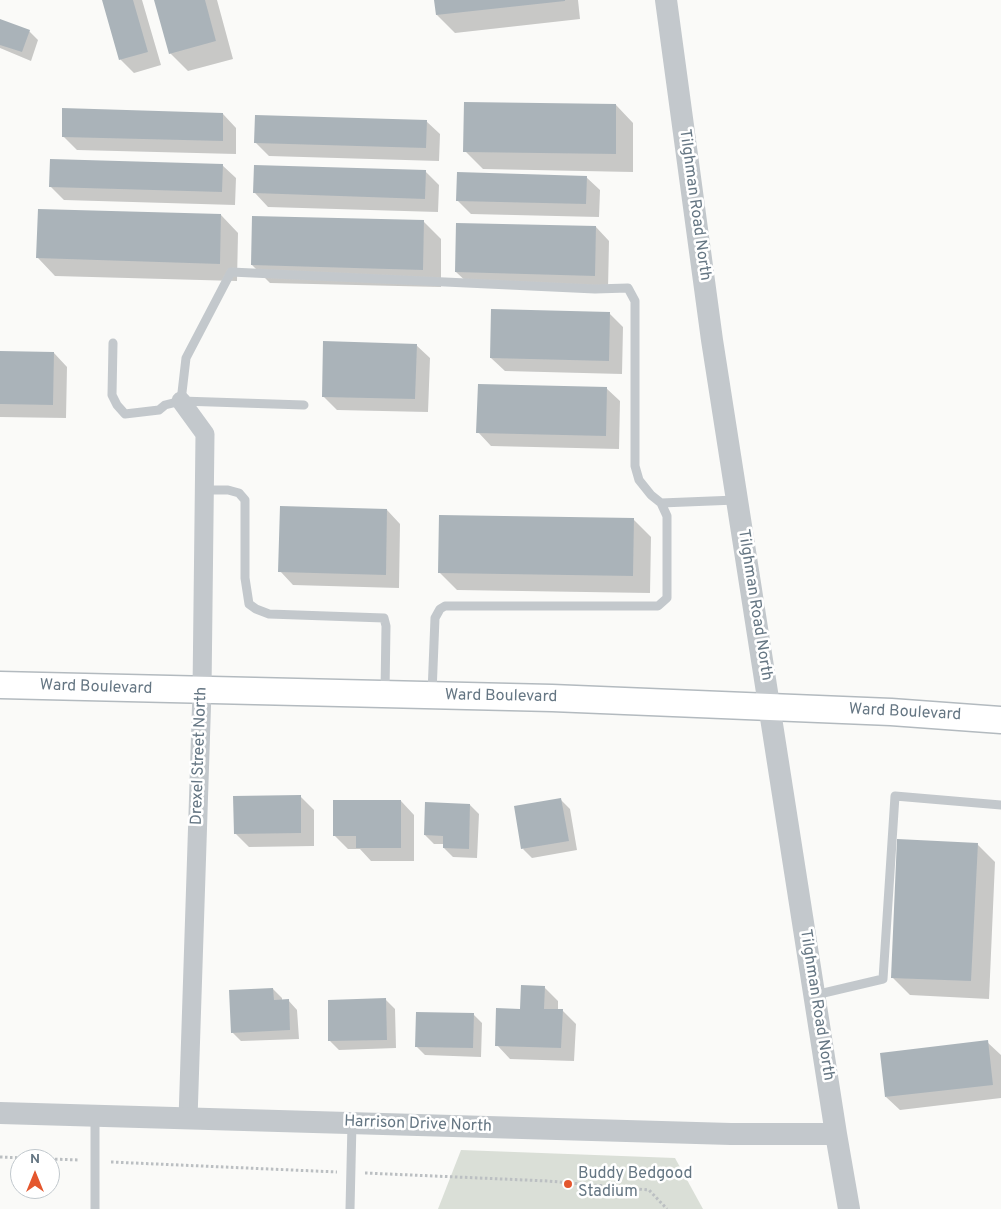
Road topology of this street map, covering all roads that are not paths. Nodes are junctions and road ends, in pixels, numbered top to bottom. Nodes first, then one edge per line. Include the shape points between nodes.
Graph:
1 (666, 0) edge
2 (113, 343) dead end
3 (182, 401) junction
4 (304, 404) dead end
5 (204, 490) junction
6 (738, 500) junction
7 (661, 503) junction
8 (0, 685) edge
9 (202, 691) junction
10 (384, 694) junction
11 (432, 696) junction
12 (770, 706) junction
13 (1001, 720) edge
14 (1001, 805) edge
15 (814, 994) junction
16 (0, 1113) edge
17 (95, 1116) junction
18 (188, 1118) junction
19 (352, 1123) junction
20 (836, 1134) junction
21 (95, 1209) edge
22 (350, 1209) edge
23 (849, 1209) edge

1 - 6 street, Tilghman Road North via 712,340
2 - 3 lane via 112,395 125,414 159,410
3 - 4 lane
3 - 5 street, Drexel Street North via 205,434
3 - 7 lane via 186,358 231,272 628,288 635,301 635,466 639,480
5 - 9 street, Drexel Street North
5 - 10 lane via 239,493 246,500 245,578 249,604 256,609 269,614 384,618
6 - 7 lane
6 - 12 street, Tilghman Road North
7 - 11 lane via 668,516 666,598 658,606 445,606 435,618
8 - 9 main road, Ward Boulevard
9 - 10 main road, Ward Boulevard
9 - 18 street, Drexel Street North
10 - 11 main road, Ward Boulevard
11 - 12 main road, Ward Boulevard
12 - 13 main road, Ward Boulevard
12 - 15 street, Tilghman Road North
14 - 15 lane via 895,796 883,979
15 - 20 street, Tilghman Road North
16 - 17 street, Harrison Drive North
17 - 18 street, Harrison Drive North
17 - 21 lane
18 - 19 street, Harrison Drive North
19 - 20 street, Harrison Drive North
19 - 22 lane
20 - 23 street, Tilghman Road North

